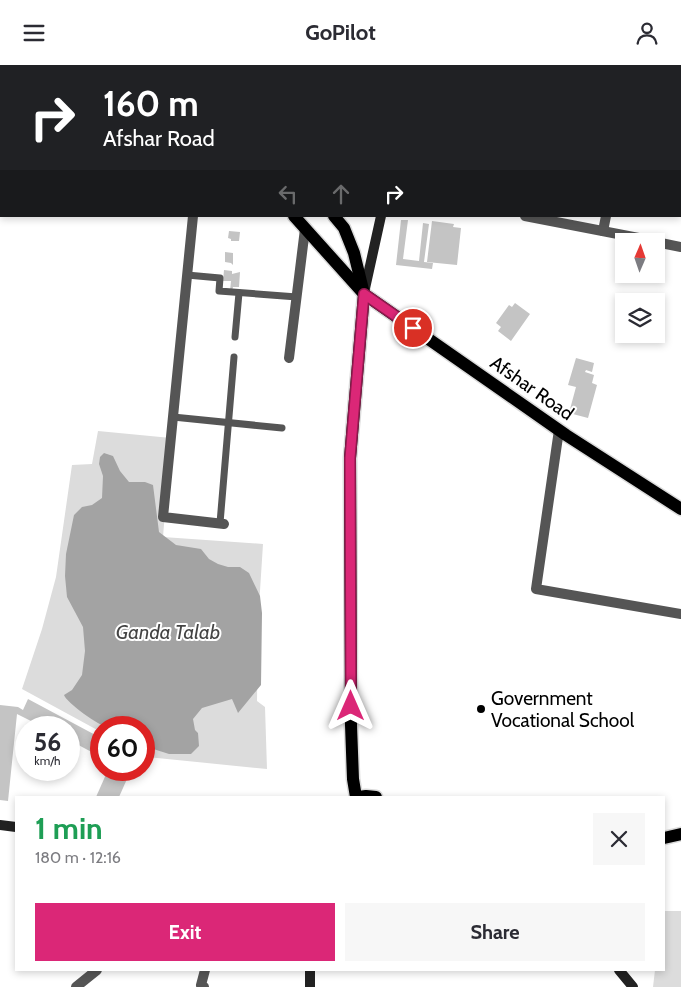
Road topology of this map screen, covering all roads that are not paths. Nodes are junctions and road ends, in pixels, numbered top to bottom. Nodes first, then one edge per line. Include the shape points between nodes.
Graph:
1 (193, 217) edge
2 (295, 217) edge
3 (335, 217) edge
4 (381, 217) edge
5 (530, 217) edge
6 (606, 217) edge
7 (305, 229) junction
8 (603, 231) junction
9 (615, 233) edge
10 (665, 243) edge
11 (681, 247) edge
12 (187, 275) junction
13 (239, 293) junction
14 (364, 294) junction
15 (297, 297) junction
16 (235, 337) dead end
17 (234, 357) dead end
18 (289, 359) dead end
19 (173, 417) junction
20 (228, 423) junction
21 (282, 428) dead end
22 (559, 430) junction
23 (681, 509) edge
24 (222, 523) joint
25 (681, 614) edge
26 (358, 796) edge
27 (0, 825) edge
28 (15, 827) edge
29 (681, 834) edge
30 (665, 838) edge
31 (96, 971) edge
32 (205, 971) edge
33 (310, 971) edge
34 (620, 971) edge
35 (76, 987) edge
36 (204, 987) edge
37 (310, 987) edge
38 (633, 987) edge

1 - 12 street
2 - 7 main road, Afshar Road
3 - 14 main road via 344,228 354,253
4 - 14 main road
5 - 8 street
6 - 8 street
7 - 14 main road, Afshar Road
7 - 15 street
8 - 9 street
10 - 11 street
12 - 13 lane via 220,278 219,291
12 - 19 street
13 - 15 lane
13 - 16 lane
14 - 22 main road, Afshar Road
14 - 26 main road via 350,458 351,725 353,779
15 - 18 street
17 - 20 lane
19 - 20 lane
19 - 24 street via 163,517
20 - 21 lane
20 - 24 lane
22 - 23 main road, Afshar Road
22 - 25 street via 536,589
27 - 28 main road
29 - 30 main road
31 - 35 street
32 - 36 street via 200,985
33 - 37 main road
34 - 38 main road

